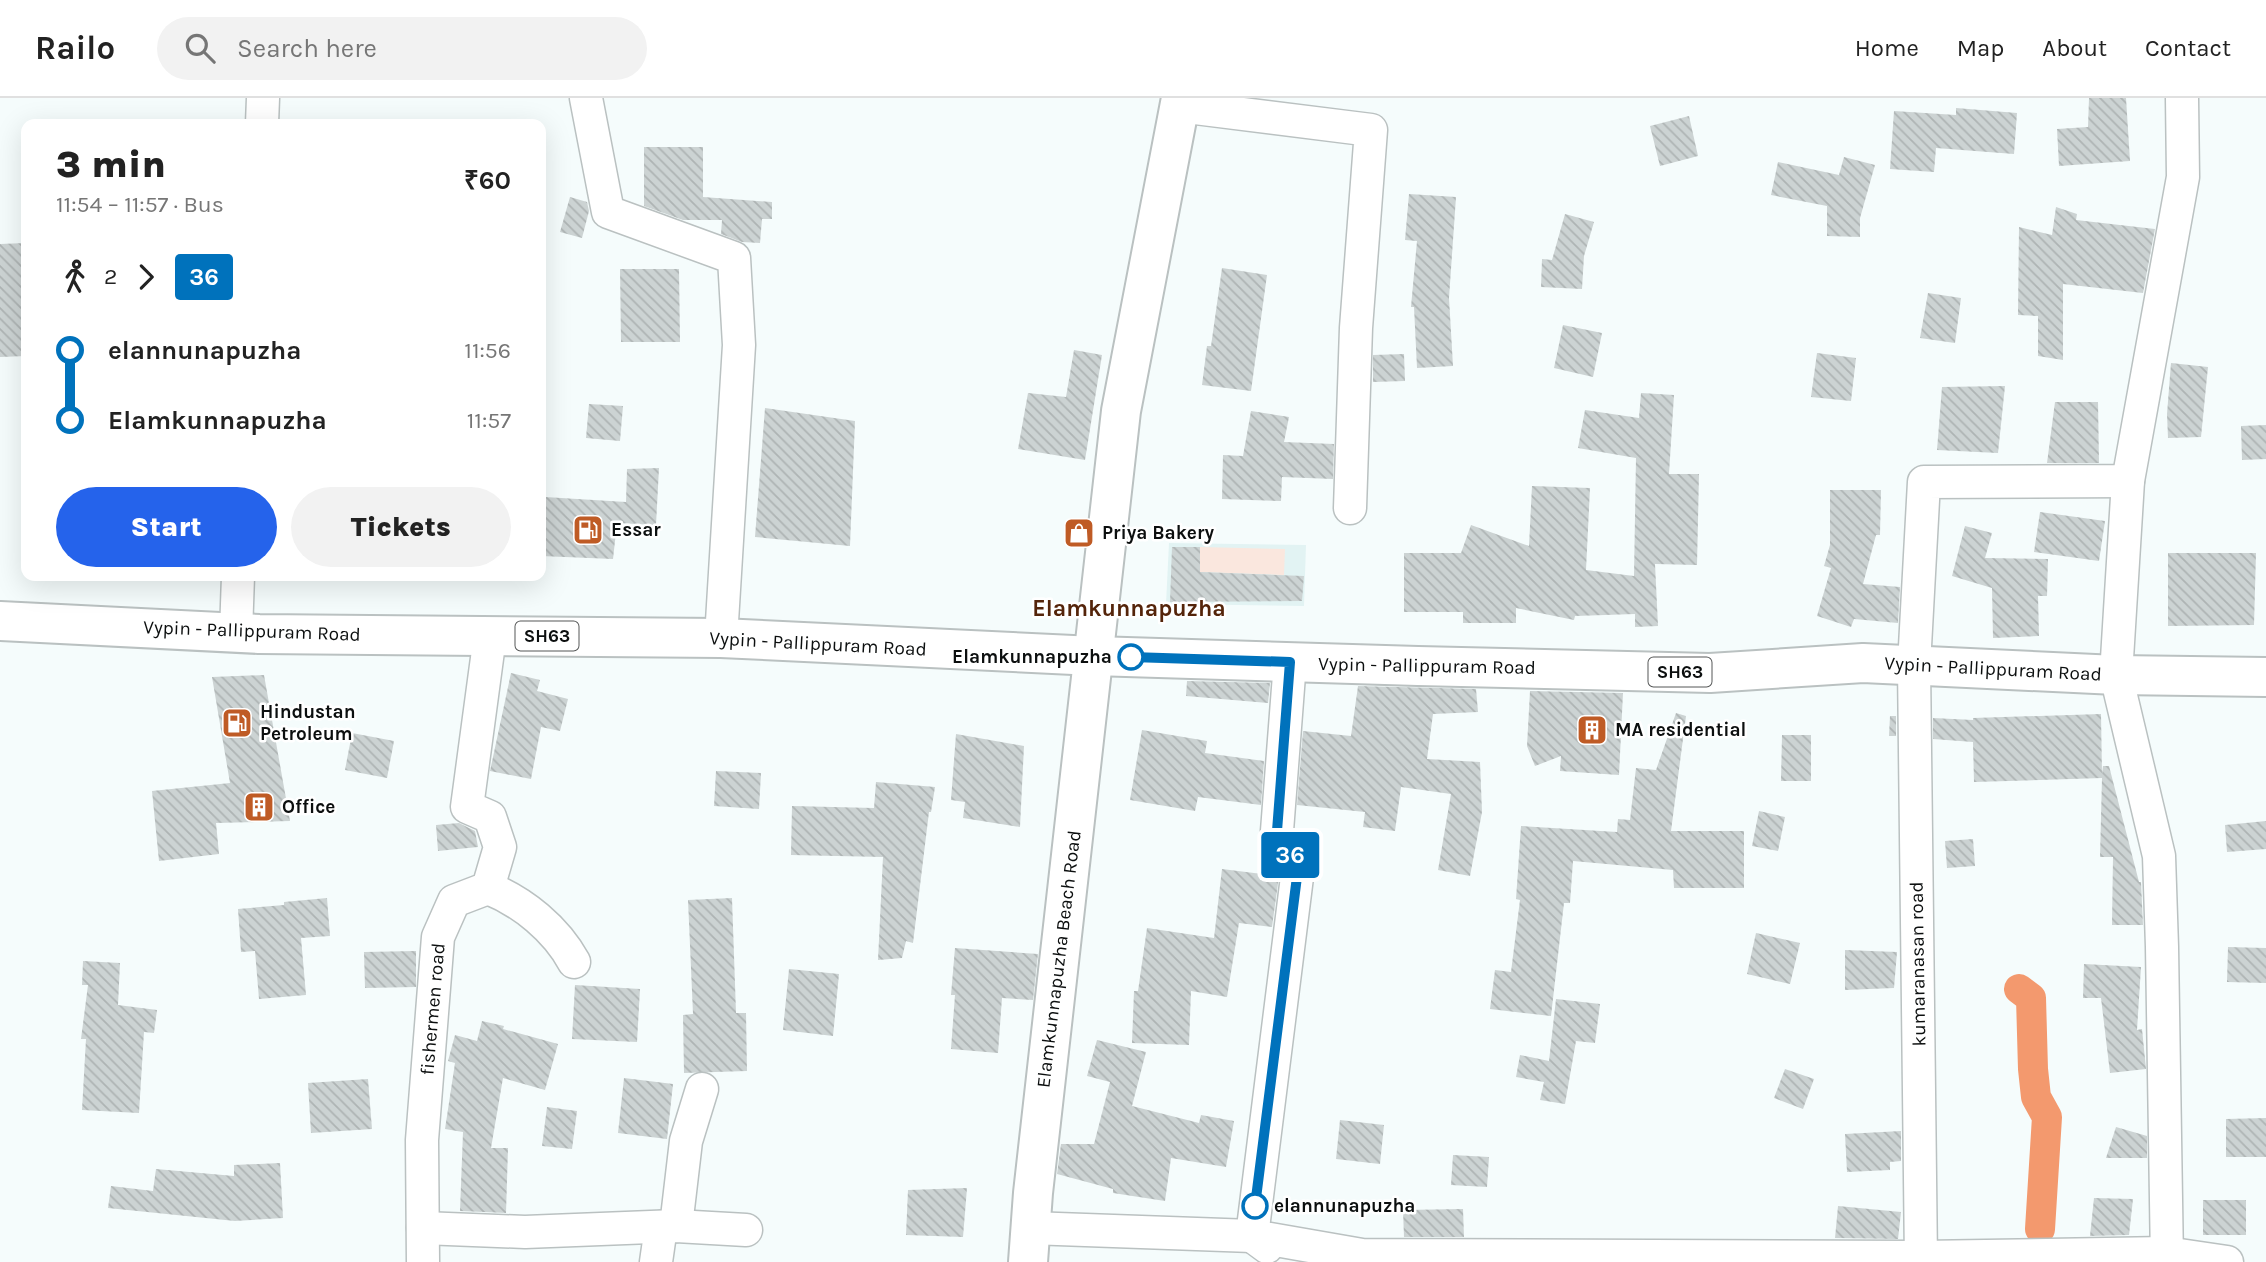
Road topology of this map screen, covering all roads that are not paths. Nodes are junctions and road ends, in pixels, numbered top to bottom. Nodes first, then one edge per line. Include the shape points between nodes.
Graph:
1 (263, 98) edge
2 (586, 98) edge
3 (2182, 98) edge
4 (1180, 102) edge
5 (262, 119) edge
6 (2129, 481) junction
7 (1350, 508) dead end
8 (238, 581) edge
9 (0, 621) edge
10 (236, 633) junction
11 (490, 636) junction
12 (721, 638) junction
13 (1094, 656) junction
14 (1290, 662) junction
15 (1914, 665) junction
16 (2116, 675) junction
17 (2266, 677) edge
18 (488, 888) junction
19 (574, 962) dead end
20 (702, 1089) dead end
21 (669, 1226) junction
22 (423, 1228) junction
23 (746, 1230) dead end
24 (1252, 1236) junction
25 (1029, 1245) edge
26 (2167, 1258) edge
27 (1921, 1259) edge
28 (423, 1262) edge
29 (656, 1262) edge
30 (1279, 1262) edge
31 (2227, 1262) edge

1 - 5 street
2 - 12 street via 608,212 734,258 738,345
3 - 6 street via 2183,177
4 - 7 street via 1371,130 1356,328
4 - 13 main road, Elamkunnapuzha Beach Road via 1121,411
6 - 15 street, kumaranasan road via 1924,482
6 - 16 street
8 - 10 street
9 - 10 main road, Vypin - Pallippuram Road / SH63
10 - 11 main road, Vypin - Pallippuram Road / SH63
11 - 12 main road, Vypin - Pallippuram Road / SH63
11 - 18 street via 467,807 490,817 500,847
12 - 13 main road, Vypin - Pallippuram Road / SH63
13 - 14 main road, Vypin - Pallippuram Road / SH63
13 - 25 main road, Elamkunnapuzha Beach Road
14 - 15 main road, Vypin - Pallippuram Road / SH63 via 1710,673 1863,663
14 - 24 street via 1276,844 1299,861
15 - 16 main road, Vypin - Pallippuram Road / SH63
15 - 27 street, kumaranasan road
16 - 17 main road, Vypin - Pallippuram Road / SH63
16 - 26 street via 2159,856
18 - 19 street via 512,898 551,931
18 - 22 street, fishermen road via 454,901 438,936 422,1140
20 - 21 street
21 - 22 street via 525,1232
21 - 23 street
21 - 29 street
22 - 28 street, fishermen road
24 - 25 street
24 - 27 street via 1362,1255
24 - 30 street
26 - 27 street
26 - 31 street

